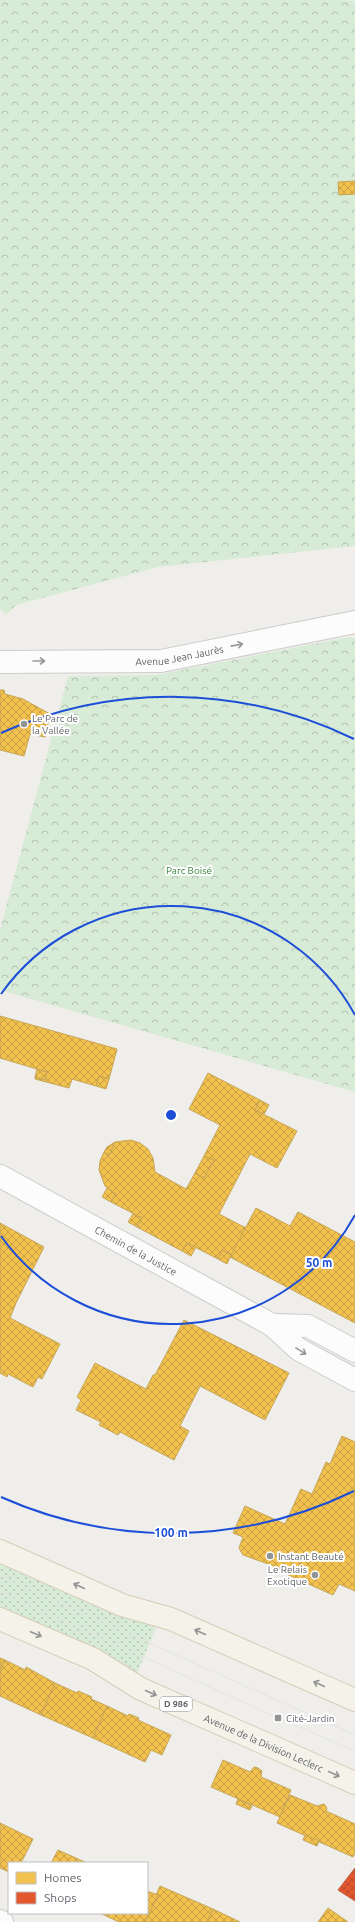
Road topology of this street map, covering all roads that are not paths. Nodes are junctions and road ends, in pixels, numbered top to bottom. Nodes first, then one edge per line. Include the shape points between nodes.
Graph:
1 (355, 622) edge
2 (0, 662) edge
3 (0, 1176) edge
4 (272, 1325) junction
5 (355, 1351) edge
6 (355, 1380) edge
7 (0, 1551) edge
8 (0, 1619) edge
9 (355, 1700) edge
10 (355, 1783) edge

2 -> 1 street, Avenue Jean Jaurès via 161,661
3 - 4 street, Chemin de la Justice
4 - 5 street, Chemin de la Justice via 308,1326
4 -> 6 street, Chemin de la Justice via 298,1349
9 -> 7 main road via 171,1619 122,1605
8 -> 10 main road, Avenue de la Division Leclerc / D 986 via 93,1659 141,1689

